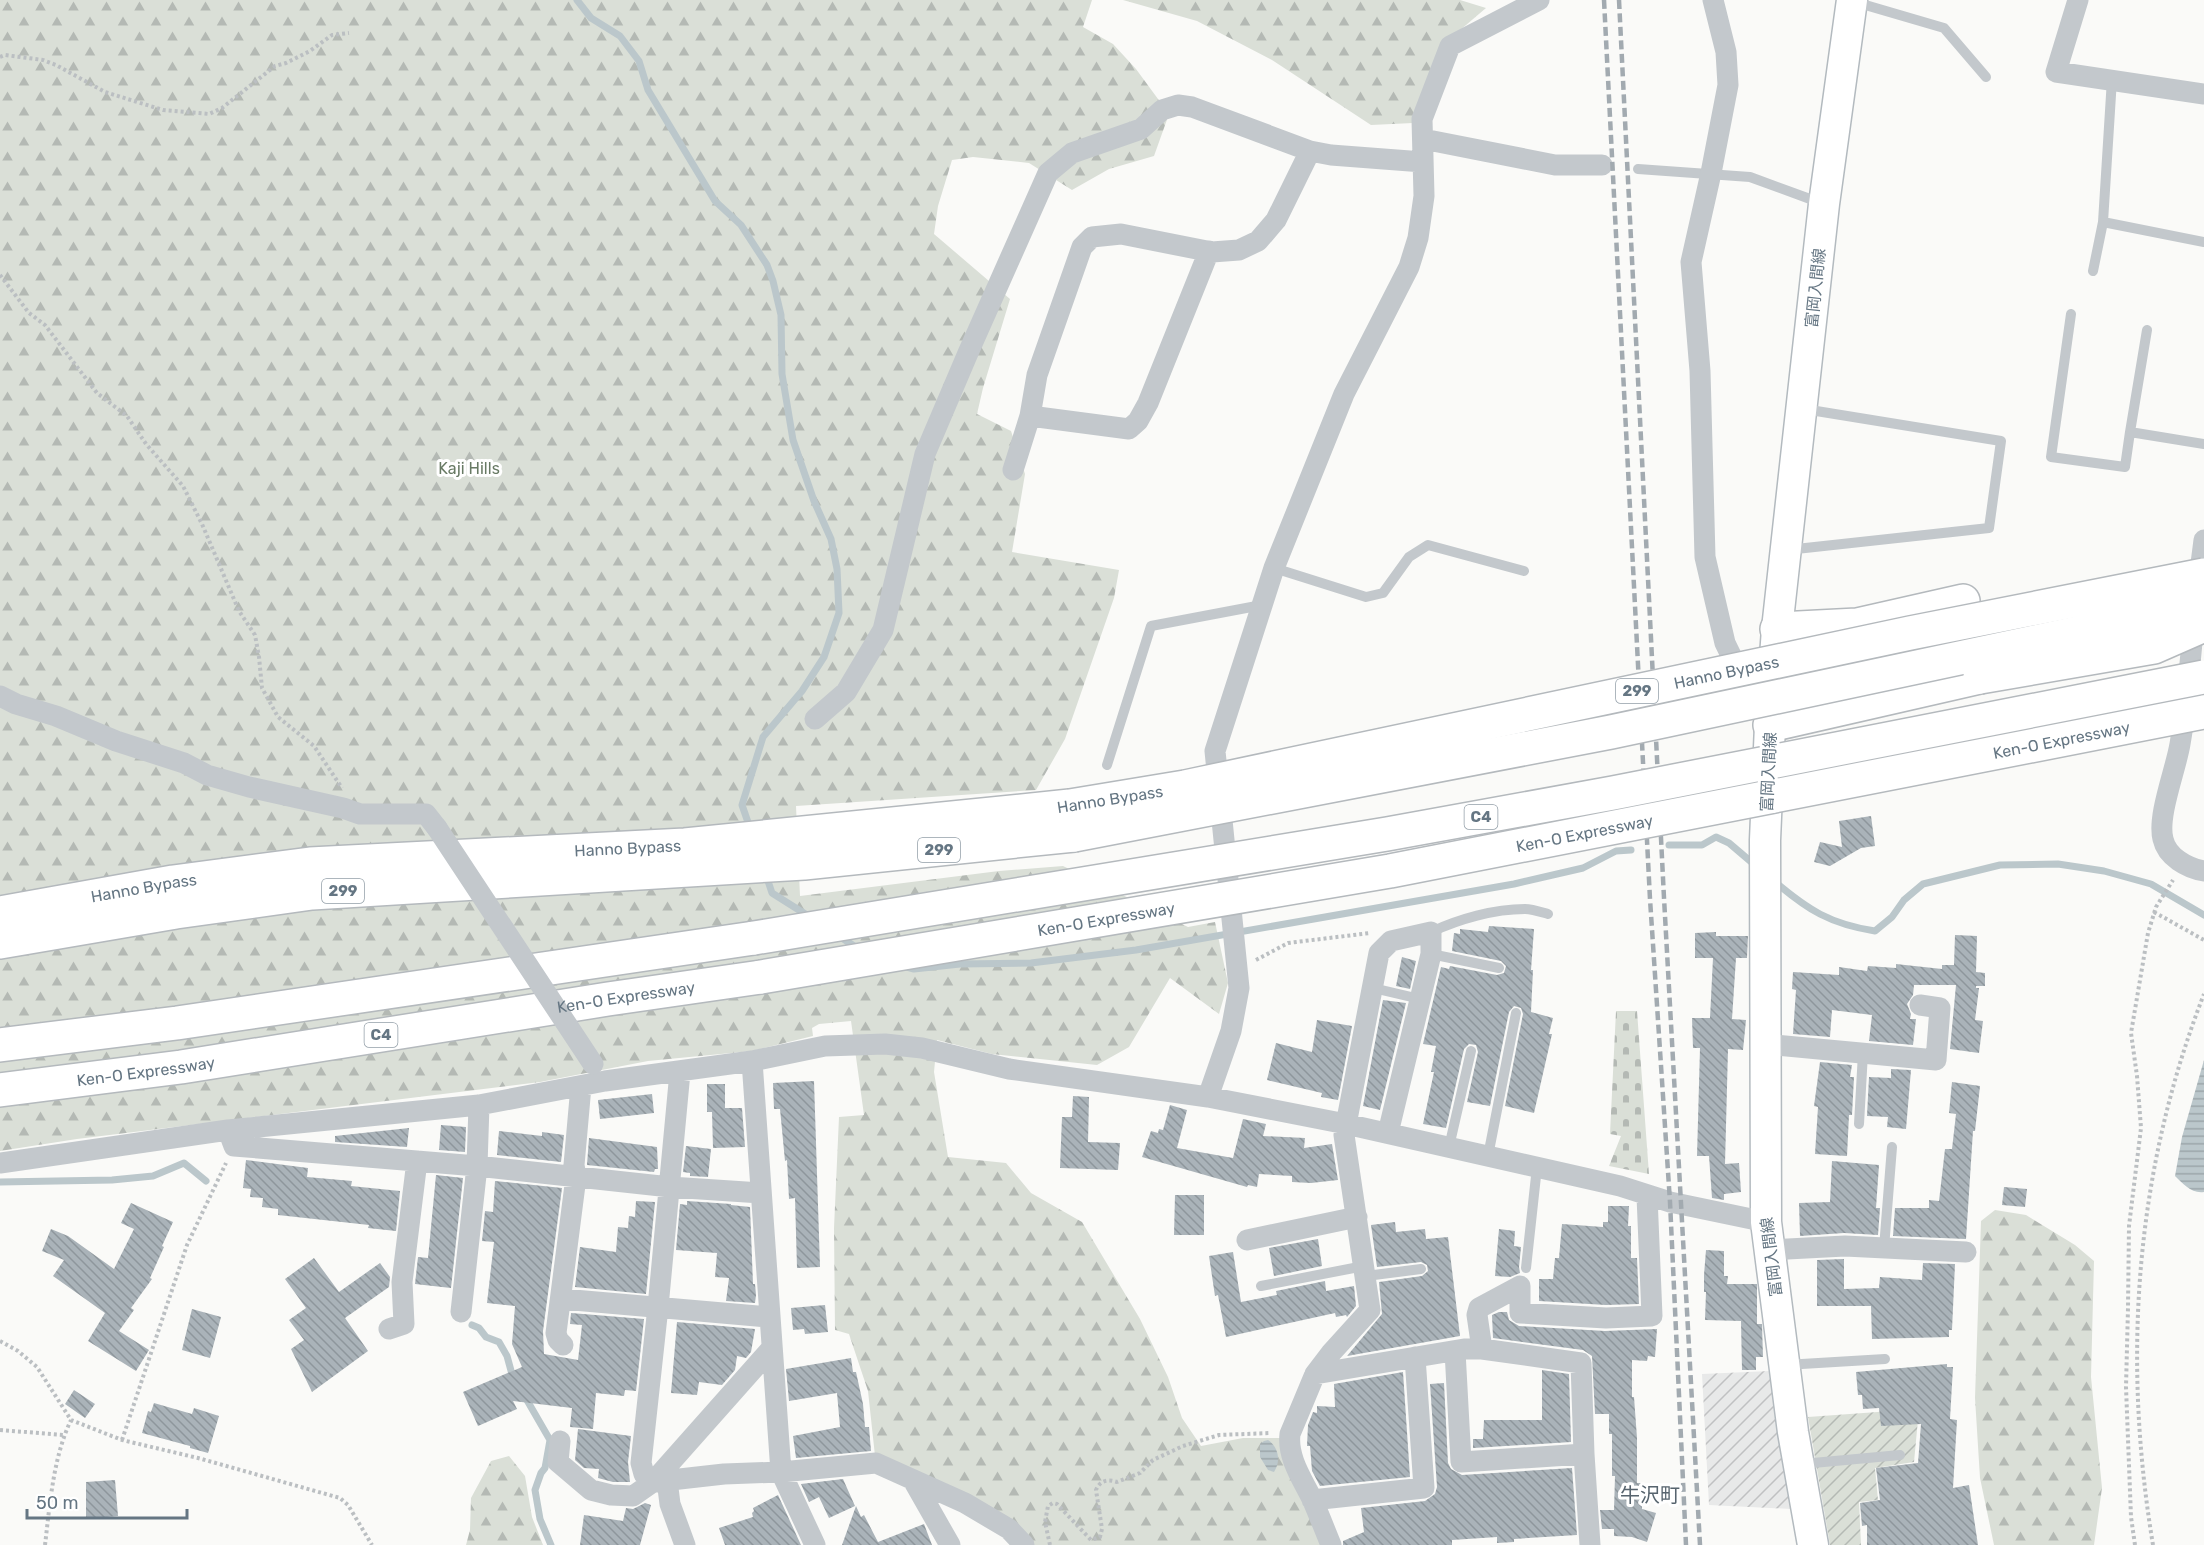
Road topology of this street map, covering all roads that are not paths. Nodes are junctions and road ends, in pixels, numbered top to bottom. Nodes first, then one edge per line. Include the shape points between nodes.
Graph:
1 (1539, 0) edge
2 (1713, 0) edge
3 (1852, 0) edge
4 (2078, 0) edge
5 (1986, 77) dead end
6 (2112, 80) junction
7 (2204, 94) edge
8 (1423, 139) junction
9 (1310, 151) junction
10 (1423, 162) junction
11 (1602, 165) dead end
12 (1638, 169) dead end
13 (1711, 173) junction
14 (1824, 204) junction
15 (2103, 222) junction
16 (2204, 242) edge
17 (1209, 251) junction
18 (2093, 271) dead end
19 (2071, 314) dead end
20 (2146, 330) dead end
21 (1801, 408) junction
22 (1030, 416) junction
23 (2130, 432) junction
24 (2204, 444) edge
25 (1013, 470) dead end
26 (2204, 540) edge
27 (1786, 550) junction
28 (2204, 558) edge
29 (1274, 568) junction
30 (1524, 571) dead end
31 (2204, 575) edge
32 (1263, 605) junction
33 (2204, 606) edge
34 (2204, 625) edge
35 (1777, 629) junction
36 (2204, 676) edge
37 (0, 696) edge
38 (2204, 712) edge
39 (1770, 717) junction
40 (815, 719) dead end
41 (1107, 765) dead end
42 (1072, 821) junction
43 (687, 858) junction
44 (2204, 871) edge
45 (0, 913) edge
46 (1548, 914) dead end
47 (1431, 932) junction
48 (0, 942) edge
49 (1431, 954) junction
50 (1499, 968) dead end
51 (1372, 988) junction
52 (1420, 999) junction
53 (1920, 1005) dead end
54 (1516, 1014) dead end
55 (1765, 1044) junction
56 (0, 1045) edge
57 (1471, 1051) dead end
58 (1863, 1053) junction
59 (752, 1061) junction
60 (680, 1072) junction
61 (605, 1081) junction
62 (581, 1086) junction
63 (0, 1090) edge
64 (1208, 1097) junction
65 (479, 1105) junction
66 (1346, 1124) junction
67 (1858, 1124) dead end
68 (1388, 1133) junction
69 (231, 1138) junction
70 (1449, 1147) junction
71 (1892, 1147) dead end
72 (1488, 1156) junction
73 (417, 1161) junction
74 (0, 1163) edge
75 (477, 1166) junction
76 (1537, 1167) junction
77 (576, 1178) junction
78 (670, 1187) junction
79 (761, 1193) junction
80 (1647, 1197) junction
81 (1357, 1217) junction
82 (1768, 1236) junction
83 (1247, 1240) dead end
84 (1884, 1248) junction
85 (1966, 1252) dead end
86 (1526, 1268) dead end
87 (1420, 1269) dead end
88 (1365, 1271) junction
89 (1261, 1286) dead end
90 (562, 1299) junction
91 (658, 1307) junction
92 (461, 1312) dead end
93 (768, 1317) junction
94 (389, 1329) dead end
95 (563, 1345) dead end
96 (1482, 1348) junction
97 (771, 1349) junction
98 (1455, 1351) junction
99 (1415, 1357) junction
100 (1885, 1359) dead end
101 (1785, 1365) junction
102 (1315, 1374) junction
103 (560, 1441) dead end
104 (1584, 1454) junction
105 (1900, 1455) dead end
106 (1799, 1465) junction
107 (781, 1472) junction
108 (913, 1480) junction
109 (660, 1481) junction
110 (1312, 1500) junction
111 (685, 1545) edge
112 (815, 1545) edge
113 (950, 1545) edge
114 (1024, 1545) edge
115 (1331, 1545) edge
116 (1590, 1545) edge
117 (1813, 1545) edge

1 - 8 street via 1450,46 1422,119
2 - 13 street via 1726,52 1728,85
3 - 5 lane via 1944,28
3 - 14 main road, 富岡入間線
4 - 6 street via 2056,72
6 - 7 street
6 - 15 lane
8 - 10 street
8 - 11 street via 1555,165
9 - 10 street
9 - 17 street via 1276,220 1258,241 1239,250
9 - 40 street via 1178,105 1162,110 1141,129 1072,153 1048,173 925,454 883,630 846,692
10 - 29 street via 1420,228 1409,267 1344,394
12 - 13 lane
13 - 14 lane via 1750,177
13 - 39 street via 1691,262 1700,371 1705,557 1725,643 1756,707
14 - 21 main road, 富岡入間線
15 - 16 lane
15 - 18 lane
17 - 22 street via 1138,421 1129,429
17 - 22 street via 1121,234 1092,237 1082,248 1037,375
19 - 23 lane via 2052,457 2125,467
20 - 23 lane
21 - 27 main road, 富岡入間線
21 - 27 lane via 2001,441 1989,528
22 - 25 street
23 - 24 lane
26 - 44 street via 2180,744 2163,815 2163,838 2168,850 2182,864
27 - 35 main road, 富岡入間線
28 - 35 highway via 2178,558 1857,625
29 - 30 lane via 1366,597 1383,593 1409,557 1428,545
29 - 32 street
31 - 42 highway, Hanno Bypass / 299, bridge via 1910,633 1185,787
32 - 41 lane via 1151,626
32 - 64 street via 1215,751 1239,988 1231,1031
33 - 42 highway, Hanno Bypass / 299, bridge via 1611,732
34 - 39 highway, bridge via 2154,646
35 - 39 main road, 富岡入間線
36 - 56 highway, C4, bridge via 1410,830 754,938 200,1020
37 - 61 street, bridge via 184,763 207,775 249,787 360,814 426,813
38 - 63 highway, Ken-O Expressway / C4, bridge via 1390,871 761,977 181,1067
39 - 55 main road, 富岡入間線
42 - 43 highway, Hanno Bypass / 299
43 - 45 highway, Hanno Bypass / 299 via 310,864 173,882
43 - 48 highway, Hanno Bypass / 299 via 312,893
46 - 47 lane via 1526,909 1488,914
47 - 49 street
47 - 51 street via 1387,944 1379,953
49 - 50 lane
49 - 52 street
51 - 52 lane
51 - 66 street
52 - 68 street
53 - 58 street via 1940,1008 1936,1060
54 - 72 lane
55 - 58 street
55 - 82 main road, 富岡入間線
57 - 70 lane
58 - 67 lane
59 - 60 street
59 - 64 street via 825,1046 885,1044 922,1048 1009,1069
59 - 79 street
60 - 61 street
60 - 78 street
61 - 62 street
62 - 65 street
62 - 77 street
64 - 66 street
65 - 69 street
65 - 75 street
66 - 68 street
66 - 81 street via 1344,1135
68 - 70 street
69 - 73 street
69 - 74 street
70 - 72 street
71 - 84 lane
72 - 76 street
73 - 75 street
73 - 94 street via 402,1282 404,1324
75 - 77 street
75 - 92 street
76 - 80 street via 1620,1186
76 - 86 lane
77 - 78 street
77 - 90 street
78 - 79 street
78 - 91 street
79 - 93 street
80 - 82 street
80 - 96 street via 1652,1316 1606,1318 1520,1313 1520,1286 1479,1308
81 - 83 street
81 - 88 street
82 - 84 street
82 - 101 main road, 富岡入間線
84 - 85 street
87 - 88 lane
88 - 89 lane
88 - 102 street via 1370,1310
90 - 91 street
90 - 95 street via 556,1332
91 - 93 street
91 - 109 street via 641,1463 644,1474
93 - 97 street
96 - 98 street
96 - 104 street via 1581,1363
97 - 107 street
97 - 109 street
98 - 99 street
98 - 104 street via 1461,1462
99 - 102 street
99 - 110 street via 1424,1488
100 - 101 lane
101 - 106 main road, 富岡入間線
102 - 110 street via 1289,1442 1298,1474
103 - 109 street via 558,1462 591,1490 633,1496
104 - 116 street
105 - 106 lane
106 - 117 main road, 富岡入間線
107 - 108 street via 876,1463
107 - 109 street
107 - 112 street
108 - 113 street
108 - 114 street via 965,1503 1009,1529
109 - 111 street
110 - 115 street

